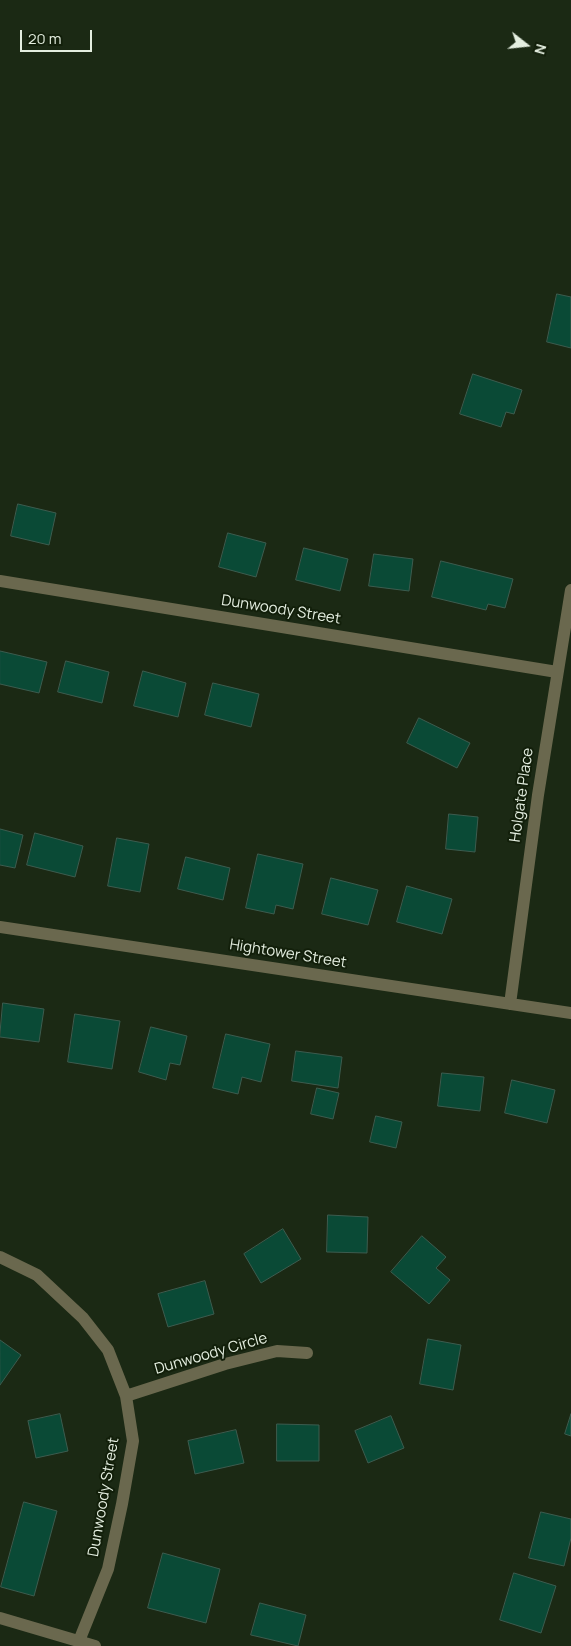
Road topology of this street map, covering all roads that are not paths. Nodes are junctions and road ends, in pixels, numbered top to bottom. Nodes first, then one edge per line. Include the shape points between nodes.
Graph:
1 (0, 581) edge
2 (571, 590) edge
3 (558, 672) junction
4 (0, 927) edge
5 (510, 1004) junction
6 (571, 1013) edge
7 (0, 1258) edge
8 (307, 1353) dead end
9 (126, 1396) junction
10 (0, 1618) edge
11 (79, 1641) junction
12 (95, 1646) edge

1 - 3 street, Dunwoody Street
2 - 3 street, Holgate Place
3 - 5 street, Holgate Place
4 - 5 street, Hightower Street
5 - 6 street, Hightower Street
7 - 9 street, Dunwoody Street via 36,1275 83,1318 108,1350
8 - 9 street, Dunwoody Circle via 276,1351
9 - 11 street, Dunwoody Street via 133,1442 122,1504 108,1569
10 - 11 street
11 - 12 street

